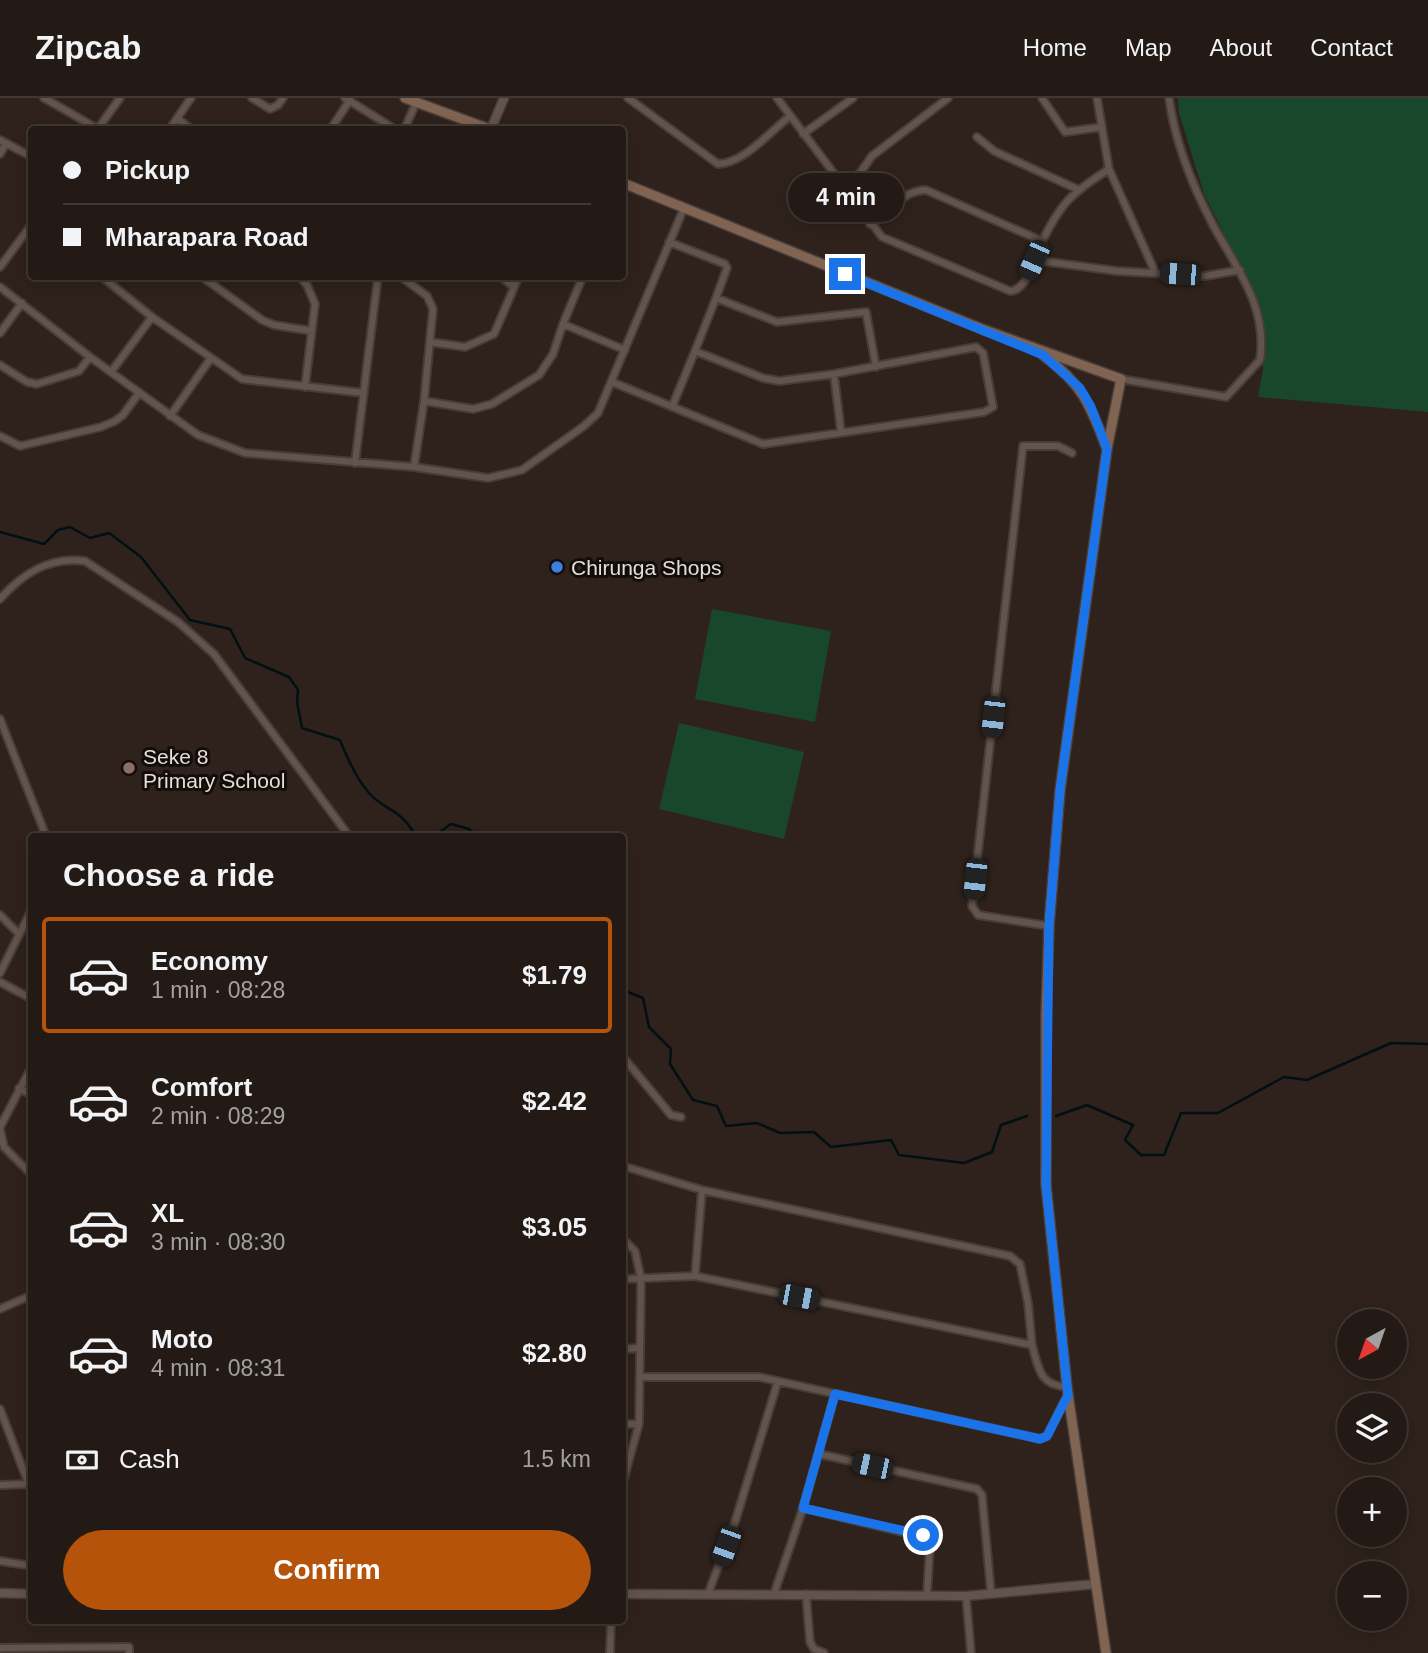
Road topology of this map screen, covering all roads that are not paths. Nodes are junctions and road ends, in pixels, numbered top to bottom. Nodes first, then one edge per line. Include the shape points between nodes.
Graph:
1 (44, 98) edge
2 (120, 98) edge
3 (191, 98) edge
4 (253, 98) edge
5 (283, 98) edge
6 (405, 98) edge
7 (504, 98) edge
8 (628, 98) edge
9 (777, 98) edge
10 (853, 98) edge
11 (948, 98) edge
12 (1042, 98) edge
13 (1097, 98) edge
14 (1169, 98) edge
15 (348, 99) edge
16 (416, 103) junction
17 (790, 116) junction
18 (177, 118) junction
19 (92, 126) edge
20 (99, 126) edge
21 (172, 126) edge
22 (187, 126) edge
23 (332, 126) edge
24 (390, 126) edge
25 (406, 126) edge
26 (482, 126) edge
27 (492, 126) edge
28 (1102, 127) junction
29 (803, 134) junction
30 (977, 137) dead end
31 (3, 141) edge
32 (0, 154) edge
33 (28, 155) edge
34 (1109, 169) junction
35 (626, 184) edge
36 (842, 186) junction
37 (1077, 189) junction
38 (684, 208) junction
39 (870, 224) junction
40 (28, 229) edge
41 (1042, 241) junction
42 (669, 242) junction
43 (1034, 260) junction
44 (0, 267) edge
45 (1240, 270) junction
46 (1155, 272) junction
47 (106, 280) edge
48 (207, 280) edge
49 (303, 280) edge
50 (377, 280) edge
51 (405, 280) edge
52 (505, 280) edge
53 (517, 280) edge
54 (581, 280) edge
55 (0, 287) edge
56 (514, 287) junction
57 (716, 298) junction
58 (22, 303) junction
59 (152, 317) junction
60 (563, 324) junction
61 (312, 331) junction
62 (0, 334) edge
63 (430, 342) junction
64 (1030, 348) junction
65 (625, 350) junction
66 (695, 351) junction
67 (90, 357) junction
68 (211, 358) junction
69 (0, 365) edge
70 (876, 367) junction
71 (111, 372) junction
72 (834, 374) junction
73 (1121, 379) junction
74 (612, 382) junction
75 (305, 387) junction
76 (139, 393) junction
77 (363, 393) junction
78 (424, 401) junction
79 (672, 407) junction
80 (170, 416) junction
81 (841, 432) junction
82 (0, 436) edge
83 (1107, 449) junction
84 (1072, 453) dead end
85 (355, 463) junction
86 (414, 467) junction
87 (0, 599) edge
88 (0, 719) edge
89 (45, 833) edge
90 (347, 833) edge
91 (0, 915) edge
92 (28, 915) edge
93 (1049, 926) junction
94 (19, 934) junction
95 (0, 974) edge
96 (0, 982) edge
97 (28, 997) edge
98 (626, 1061) edge
99 (28, 1073) edge
100 (19, 1088) junction
101 (28, 1093) edge
102 (681, 1117) dead end
103 (0, 1128) edge
104 (626, 1167) edge
105 (28, 1172) edge
106 (702, 1190) junction
107 (626, 1242) edge
108 (695, 1276) junction
109 (626, 1279) edge
110 (641, 1279) junction
111 (28, 1296) edge
112 (0, 1309) edge
113 (1032, 1345) junction
114 (626, 1349) edge
115 (639, 1349) junction
116 (640, 1377) junction
117 (778, 1381) junction
118 (1068, 1391) junction
119 (835, 1394) junction
120 (0, 1410) edge
121 (626, 1424) edge
122 (639, 1424) junction
123 (819, 1454) junction
124 (626, 1471) edge
125 (28, 1484) joint
126 (0, 1485) edge
127 (803, 1508) junction
128 (0, 1561) edge
129 (28, 1565) edge
130 (1096, 1584) junction
131 (0, 1593) edge
132 (991, 1593) junction
133 (28, 1594) edge
134 (626, 1594) edge
135 (708, 1594) junction
136 (774, 1594) junction
137 (806, 1594) junction
138 (928, 1595) junction
139 (966, 1595) junction
140 (611, 1624) edge
141 (0, 1648) edge
142 (129, 1653) edge
143 (610, 1653) edge
144 (824, 1653) edge
145 (971, 1653) edge
146 (1106, 1653) edge

1 - 19 street
2 - 20 street
3 - 18 street
4 - 5 street via 270,109
6 - 16 main road
7 - 27 street
8 - 17 street via 718,164 743,154
9 - 17 street
10 - 29 street
11 - 36 street via 872,156 860,173
12 - 28 street via 1065,132
13 - 28 street
14 - 45 street via 1181,152 1199,197
15 - 23 street
15 - 24 street
16 - 25 street
16 - 26 main road
17 - 29 street
18 - 21 street
18 - 22 street
28 - 34 street
29 - 36 street
30 - 37 street via 1005,156
31 - 32 street
31 - 33 street
34 - 37 street
34 - 46 street
35 - 38 main road
36 - 39 street
37 - 41 street
38 - 42 street
38 - 64 main road
39 - 41 street via 901,199 926,190
39 - 43 street via 887,240 1010,291 1022,285
40 - 44 street
41 - 43 street
42 - 57 street via 725,264
42 - 65 street
43 - 46 street
45 - 46 street via 1205,276
45 - 73 street via 1255,299 1261,354 1257,365 1226,397
47 - 59 street
48 - 61 street via 262,320
49 - 61 street via 315,304
50 - 77 street
51 - 63 street via 431,301
52 - 56 street
53 - 56 street
54 - 60 street
55 - 58 street
56 - 63 street via 498,329 487,339 465,347
57 - 66 street
57 - 70 street via 777,322 866,312
58 - 62 street
58 - 67 street
59 - 68 street
59 - 71 street
60 - 65 street
60 - 78 street via 553,354 539,375 492,404 473,409
61 - 75 street
63 - 78 street
64 - 73 main road
64 - 83 main road via 1080,388
65 - 74 street
66 - 72 street via 770,380
66 - 79 street
67 - 69 street via 79,371 37,384
67 - 71 street
68 - 75 street via 242,379
68 - 80 street
70 - 72 street
70 - 81 street via 976,347 983,354 993,407
71 - 76 street
72 - 81 street
73 - 83 main road
74 - 79 street
74 - 86 street via 598,413 522,470 488,478
75 - 77 street
76 - 80 street
76 - 82 street via 123,415 101,427 20,446
77 - 85 street
78 - 86 street
79 - 81 street via 763,443
80 - 85 street via 198,435 245,453
83 - 93 main road via 1060,790
84 - 93 street via 1058,446 1023,446 972,906 978,915
85 - 86 street
87 - 90 street via 46,563 73,559 85,561 178,622 214,654
88 - 89 street
91 - 94 street
92 - 94 street
93 - 118 main road via 1046,1185
94 - 95 street
96 - 97 street
98 - 102 street via 671,1115
99 - 100 street
100 - 101 street
100 - 103 street
103 - 105 street via 4,1147
104 - 106 street
106 - 108 street
106 - 113 street via 1010,1256 1020,1264
107 - 110 street via 635,1251
108 - 110 street
108 - 113 street
109 - 110 street
110 - 115 street
111 - 112 street
113 - 118 street via 1042,1377
114 - 115 street
115 - 116 street
116 - 117 street
116 - 122 street
117 - 119 street
117 - 135 street
118 - 119 street via 1047,1436 1040,1439
118 - 130 main road
119 - 123 street
120 - 125 street
121 - 122 street
122 - 124 street
123 - 127 street
123 - 132 street via 977,1489 982,1495
125 - 126 street
127 - 136 street
127 - 138 street via 928,1538
128 - 129 street
130 - 132 street
130 - 146 main road
131 - 133 street
132 - 139 street
134 - 135 street
135 - 136 street
136 - 137 street
137 - 138 street
137 - 144 street via 810,1642
138 - 139 street
139 - 145 street
140 - 143 street
141 - 142 street via 128,1647

